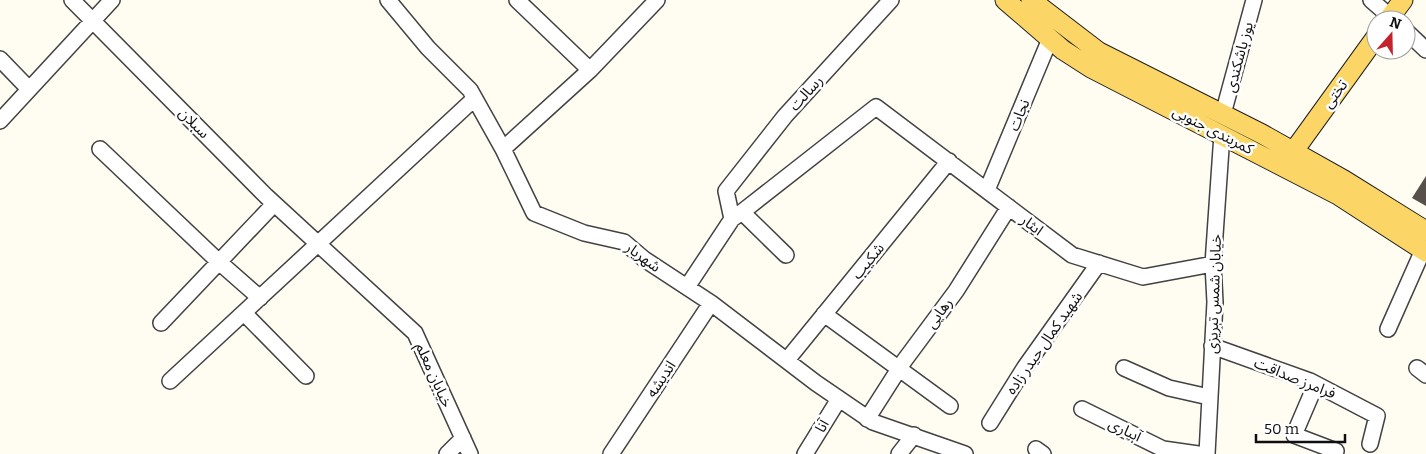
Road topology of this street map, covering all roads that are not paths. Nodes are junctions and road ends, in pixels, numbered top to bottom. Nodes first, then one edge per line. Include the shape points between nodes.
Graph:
1 (72, 0) edge
2 (112, 0) edge
3 (388, 0) edge
4 (517, 0) edge
5 (657, 0) edge
6 (891, 0) edge
7 (1005, 0) edge
8 (1032, 0) edge
9 (1254, 0) edge
10 (1371, 0) edge
11 (1382, 10) edge
12 (92, 21) junction
13 (1050, 39) junction
14 (1416, 40) edge
15 (1426, 50) edge
16 (1366, 51) edge
17 (0, 59) edge
18 (590, 70) junction
19 (29, 89) junction
20 (474, 99) junction
21 (1223, 114) junction
22 (3, 116) edge
23 (1222, 134) junction
24 (100, 149) dead end
25 (504, 149) junction
26 (1293, 152) junction
27 (949, 161) junction
28 (987, 190) junction
29 (274, 204) junction
30 (1009, 207) junction
31 (737, 216) junction
32 (1426, 231) edge
33 (317, 244) junction
34 (1425, 251) edge
35 (786, 255) dead end
36 (219, 262) junction
37 (1099, 263) junction
38 (1213, 264) junction
39 (687, 288) junction
40 (260, 298) junction
41 (711, 303) junction
42 (244, 313) junction
43 (824, 314) junction
44 (161, 323) dead end
45 (1388, 329) dead end
46 (1212, 346) junction
47 (787, 360) junction
48 (1124, 368) dead end
49 (899, 369) junction
50 (306, 376) dead end
51 (170, 381) dead end
52 (1310, 381) junction
53 (1209, 397) junction
54 (839, 399) junction
55 (950, 406) dead end
56 (1082, 409) dead end
57 (867, 419) junction
58 (990, 423) dead end
59 (914, 436) junction
60 (463, 438) junction
61 (1370, 444) dead end
62 (1336, 451) dead end
63 (447, 454) edge
64 (470, 454) edge
65 (611, 454) edge
66 (805, 454) edge
67 (899, 454) edge
68 (965, 454) edge
69 (1198, 454) edge
70 (1207, 454) edge

1 - 12 street, سبلان
2 - 12 street
3 - 20 street, شهریار via 428,48 470,90
4 - 18 street
5 - 18 street
6 - 31 street, رسالت via 785,116 726,191
7 - 13 main road, کمربندی جنوبی
8 - 21 main road, کمربندی جنوبی via 1099,52
9 - 21 street, یوز باشکندی
10 - 11 street
12 - 19 street
12 - 29 street, سبلان
13 - 23 main road, کمربندی جنوبی via 1091,68
13 - 28 street, نجات
14 - 15 street
16 - 26 main road, تختی
17 - 19 street
18 - 25 street
19 - 22 street
20 - 25 street, شهریار
20 - 33 street
21 - 23 main road
21 - 26 main road, کمربندی جنوبی
23 - 34 main road, کمربندی جنوبی via 1338,195
23 - 38 street, خیابان شمس تبریزی
24 - 36 street
25 - 39 street, شهریار via 534,213 584,233 624,242
26 - 32 main road, کمربندی جنوبی
27 - 28 street, ایثار
27 - 31 street, ایثار via 876,107
27 - 43 street, شکیب
28 - 30 street, ایثار
29 - 33 street, سبلان
29 - 36 street
30 - 37 street, ایثار via 1072,255
30 - 49 street, رهایی via 956,291
31 - 35 street
31 - 39 street
33 - 40 street
33 - 60 street, خیابان معلم via 415,333
34 - 45 street
36 - 40 street
36 - 44 street
37 - 38 street, ایثار via 1143,277
37 - 58 street, شهید کمال حیدر زاده via 1025,367
38 - 46 street, خیابان شمس تبریزی
39 - 41 street, شهریار
40 - 42 street
41 - 47 street, شهریار
41 - 65 street, اندیشه
42 - 50 street
42 - 51 street
43 - 47 street, شکیب
43 - 49 street
46 - 52 street, فرامرز صداقت
46 - 53 street, خیابان شمس تبریزی
47 - 54 street, شهریار
48 - 53 street via 1169,388
49 - 55 street
49 - 57 street, رهایی
52 - 61 street, فرامرز صداقت via 1378,416
52 - 62 street via 1312,393 1294,435
53 - 70 street, خیابان شمس تبریزی
54 - 57 street, شهریار
54 - 66 street, آنا
56 - 69 street, آبیاری via 1163,449
57 - 59 street, شهریار
59 - 67 street
59 - 68 street, شهریار
60 - 63 street
60 - 64 street, خیابان معلم

